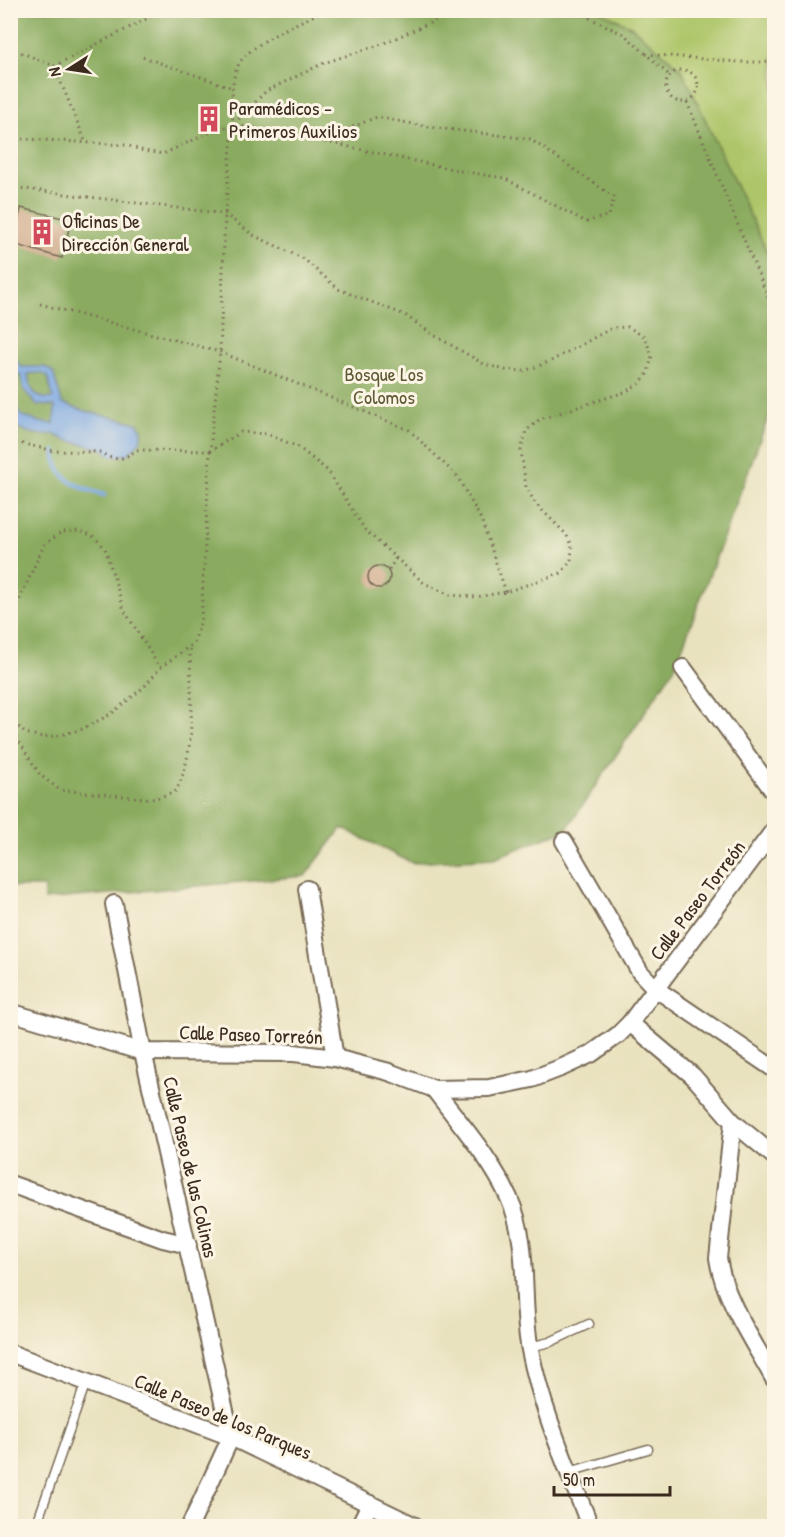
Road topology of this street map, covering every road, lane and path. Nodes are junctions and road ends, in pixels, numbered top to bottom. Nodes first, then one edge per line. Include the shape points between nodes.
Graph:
1 (164, 10) edge
2 (326, 10) edge
3 (450, 10) edge
4 (573, 10) edge
5 (10, 48) edge
6 (646, 54) junction
7 (143, 57) dead end
8 (774, 57) edge
9 (54, 66) junction
10 (669, 75) junction
11 (233, 88) junction
12 (687, 102) junction
13 (233, 125) junction
14 (10, 138) edge
15 (321, 140) junction
16 (86, 143) junction
17 (10, 187) edge
18 (225, 214) junction
19 (40, 303) dead end
20 (774, 312) edge
21 (220, 352) junction
22 (10, 441) edge
23 (210, 451) junction
24 (396, 558) junction
25 (388, 570) dead end
26 (506, 592) junction
27 (10, 646) edge
28 (190, 646) junction
29 (160, 668) junction
30 (682, 668) dead end
31 (10, 719) edge
32 (10, 727) edge
33 (774, 792) edge
34 (774, 830) edge
35 (564, 841) dead end
36 (307, 889) dead end
37 (114, 904) dead end
38 (656, 989) junction
39 (10, 1012) edge
40 (630, 1023) junction
41 (143, 1052) junction
42 (334, 1058) junction
43 (774, 1069) edge
44 (434, 1089) junction
45 (733, 1122) junction
46 (774, 1156) edge
47 (10, 1184) edge
48 (188, 1245) junction
49 (589, 1324) dead end
50 (530, 1347) junction
51 (10, 1353) edge
52 (774, 1379) edge
53 (86, 1382) junction
54 (231, 1437) junction
55 (648, 1449) dead end
56 (569, 1472) junction
57 (370, 1504) junction
58 (36, 1527) edge
59 (190, 1527) edge
60 (358, 1527) edge
61 (415, 1527) edge
62 (590, 1527) edge

1 - 9 path
2 - 11 path via 248,51 238,64
3 - 13 path via 382,44 324,63 266,91
4 - 6 path via 625,35
5 - 9 path
6 - 8 path via 738,62 765,62
6 - 10 path
7 - 11 path
9 - 16 path
10 - 12 path via 667,86 671,96 675,101
10 - 12 path via 683,69 691,72 698,92
11 - 13 path
12 - 20 path
13 - 15 path
13 - 16 path via 163,154 126,145
13 - 18 path
14 - 16 path
15 - 15 path via 504,178 586,222 609,215 614,197 530,139 377,117
17 - 18 path
18 - 21 path
18 - 26 path via 253,235 304,259 338,289 405,315 484,364 524,371 612,328 628,327 644,336 652,355 648,374 640,383 625,392 540,419 526,431 521,452 526,487 535,503 566,534 572,545 571,561 561,573
19 - 21 path
21 - 23 path
21 - 26 path via 409,430 457,476 481,519
22 - 23 path via 55,451 101,452 115,459 136,450
23 - 24 path via 242,432 267,434 298,447 328,471 365,530
23 - 28 path via 201,621
24 - 25 path
24 - 26 path via 424,583 450,595 477,597
27 - 29 path via 20,598 44,545 62,532 78,531 92,535 105,548 124,610
28 - 29 path
28 - 32 path via 190,739 184,777 176,791 155,799 60,790 40,775
29 - 31 path via 111,714 82,729 44,737 25,733
30 - 33 street
34 - 38 street, Calle Paseo Torreón
35 - 38 street via 640,972
36 - 42 street
37 - 41 street, Calle Paseo de las Colinas
38 - 40 street, Calle Paseo Torreón
38 - 43 street
39 - 41 street, Calle Paseo Torreón
40 - 44 street, Calle Paseo Torreón via 591,1054 532,1078 489,1088
40 - 45 street via 693,1076
41 - 42 street, Calle Paseo Torreón via 294,1053
41 - 48 street, Calle Paseo de las Colinas
42 - 44 street, Calle Paseo Torreón
44 - 50 street via 489,1163 509,1198 520,1231
45 - 46 street
45 - 52 street via 718,1258 720,1275
47 - 48 street
48 - 54 street, Calle Paseo de las Colinas
49 - 50 lane
50 - 56 street via 538,1384
51 - 53 street, Calle Paseo de los Parques
53 - 54 street, Calle Paseo de los Parques
53 - 58 lane
54 - 57 street, Calle Paseo de los Parques
54 - 59 street
55 - 56 lane
56 - 62 street
57 - 60 street
57 - 61 street, Calle Paseo de los Parques

